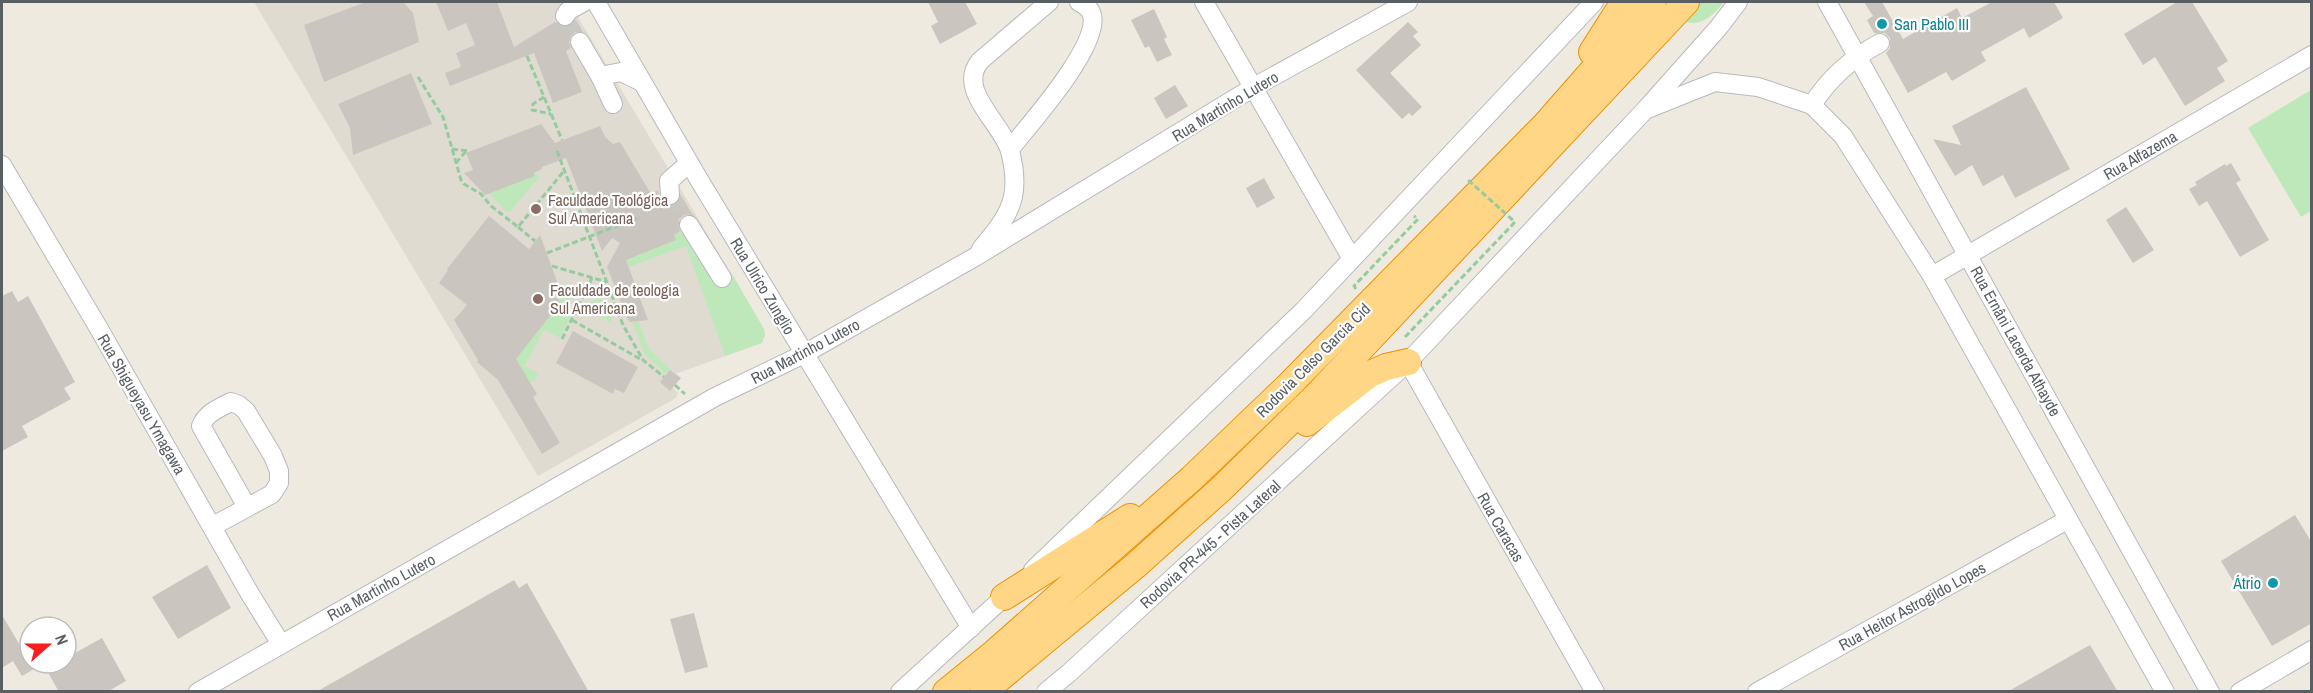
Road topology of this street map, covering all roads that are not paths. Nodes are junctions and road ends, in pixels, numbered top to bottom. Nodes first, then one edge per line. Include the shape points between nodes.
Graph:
1 (584, 2) edge
2 (596, 2) edge
3 (1049, 2) edge
4 (1079, 2) edge
5 (1204, 2) edge
6 (1408, 2) edge
7 (1594, 2) edge
8 (1624, 2) edge
9 (1653, 2) edge
10 (1686, 2) edge
11 (1738, 2) edge
12 (1827, 2) edge
13 (565, 16) dead end
14 (580, 42) tunnel mouth
15 (1880, 43) dead end
16 (2312, 55) edge
17 (1857, 56) junction
18 (600, 76) junction
19 (642, 82) junction
20 (1254, 87) junction
21 (613, 104) dead end
22 (1812, 105) junction
23 (1646, 109) junction
24 (1545, 125) junction
25 (1010, 149) junction
26 (689, 163) junction
27 (2, 165) edge
28 (670, 195) dead end
29 (689, 225) tunnel mouth
30 (703, 249) junction
31 (742, 251) junction
32 (1968, 255) junction
33 (975, 257) junction
34 (1352, 259) junction
35 (1932, 276) junction
36 (722, 278) dead end
37 (804, 354) junction
38 (1408, 362) junction
39 (1191, 479) junction
40 (1221, 489) junction
41 (247, 507) junction
42 (2067, 520) junction
43 (213, 526) junction
44 (1004, 597) junction
45 (971, 628) junction
46 (281, 644) junction
47 (2312, 650) edge
48 (988, 688) edge
49 (198, 692) edge
50 (900, 692) edge
51 (946, 692) edge
52 (1046, 692) edge
53 (1594, 692) edge
54 (1757, 692) edge
55 (2165, 692) edge
56 (2210, 692) edge
57 (2240, 692) edge

1 - 13 street
2 - 19 street, Rua Ulrico Zunglio
3 - 25 street via 973,69 971,84
4 - 25 street via 1088,7 1092,17 1082,52 1066,80
5 - 20 street
6 - 20 street, Rua Martinho Lutero
7 - 34 street
8 - 24 highway
9 - 24 highway, Rodovia Celso Garcia Cid
10 - 40 highway, Rodovia Celso Garcia Cid via 1320,392
11 - 23 street
12 - 17 street
14 - 18 street
15 - 17 street
16 - 32 street, Rua Alfazema
17 - 22 street via 1823,88
17 - 32 street
18 - 19 street via 621,72
18 - 21 street
19 - 26 street, Rua Ulrico Zunglio
20 - 33 street, Rua Martinho Lutero
20 - 34 street
22 - 23 street via 1758,87 1715,82
22 - 35 street via 1843,136
23 - 38 street
24 - 39 highway, Rodovia Celso Garcia Cid
25 - 33 street via 1015,180 1007,216
26 - 28 street via 669,181
26 - 31 street, Rua Ulrico Zunglio
27 - 43 street, Rua Shigueyasu Ymagawa
29 - 30 street
30 - 31 street via 717,242
30 - 36 street
31 - 37 street, Rua Ulrico Zunglio
32 - 35 street, Rua Ernâni Lacerda Athayde
32 - 56 street, Rua Ernâni Lacerda Athayde
33 - 37 street, Rua Martinho Lutero
34 - 44 street via 1304,310
35 - 42 street
37 - 45 street, Rua Ulrico Zunglio
37 - 46 street, Rua Martinho Lutero via 715,397
38 - 40 highway via 1370,374
38 - 52 street, Rodovia PR-445 - Pista Lateral
38 - 53 street, Rua Caracas
39 - 44 highway
39 - 51 highway, Rodovia Celso Garcia Cid
40 - 48 highway, Rodovia Celso Garcia Cid
41 - 41 street via 272,494 279,483 279,471 246,411 231,402 209,414 201,426
41 - 43 street
42 - 54 street, Rua Heitor Astrogildo Lopes
42 - 55 street
43 - 46 street, Rua Shigueyasu Ymagawa
44 - 45 street
45 - 50 street
46 - 49 street, Rua Martinho Lutero
47 - 57 street

